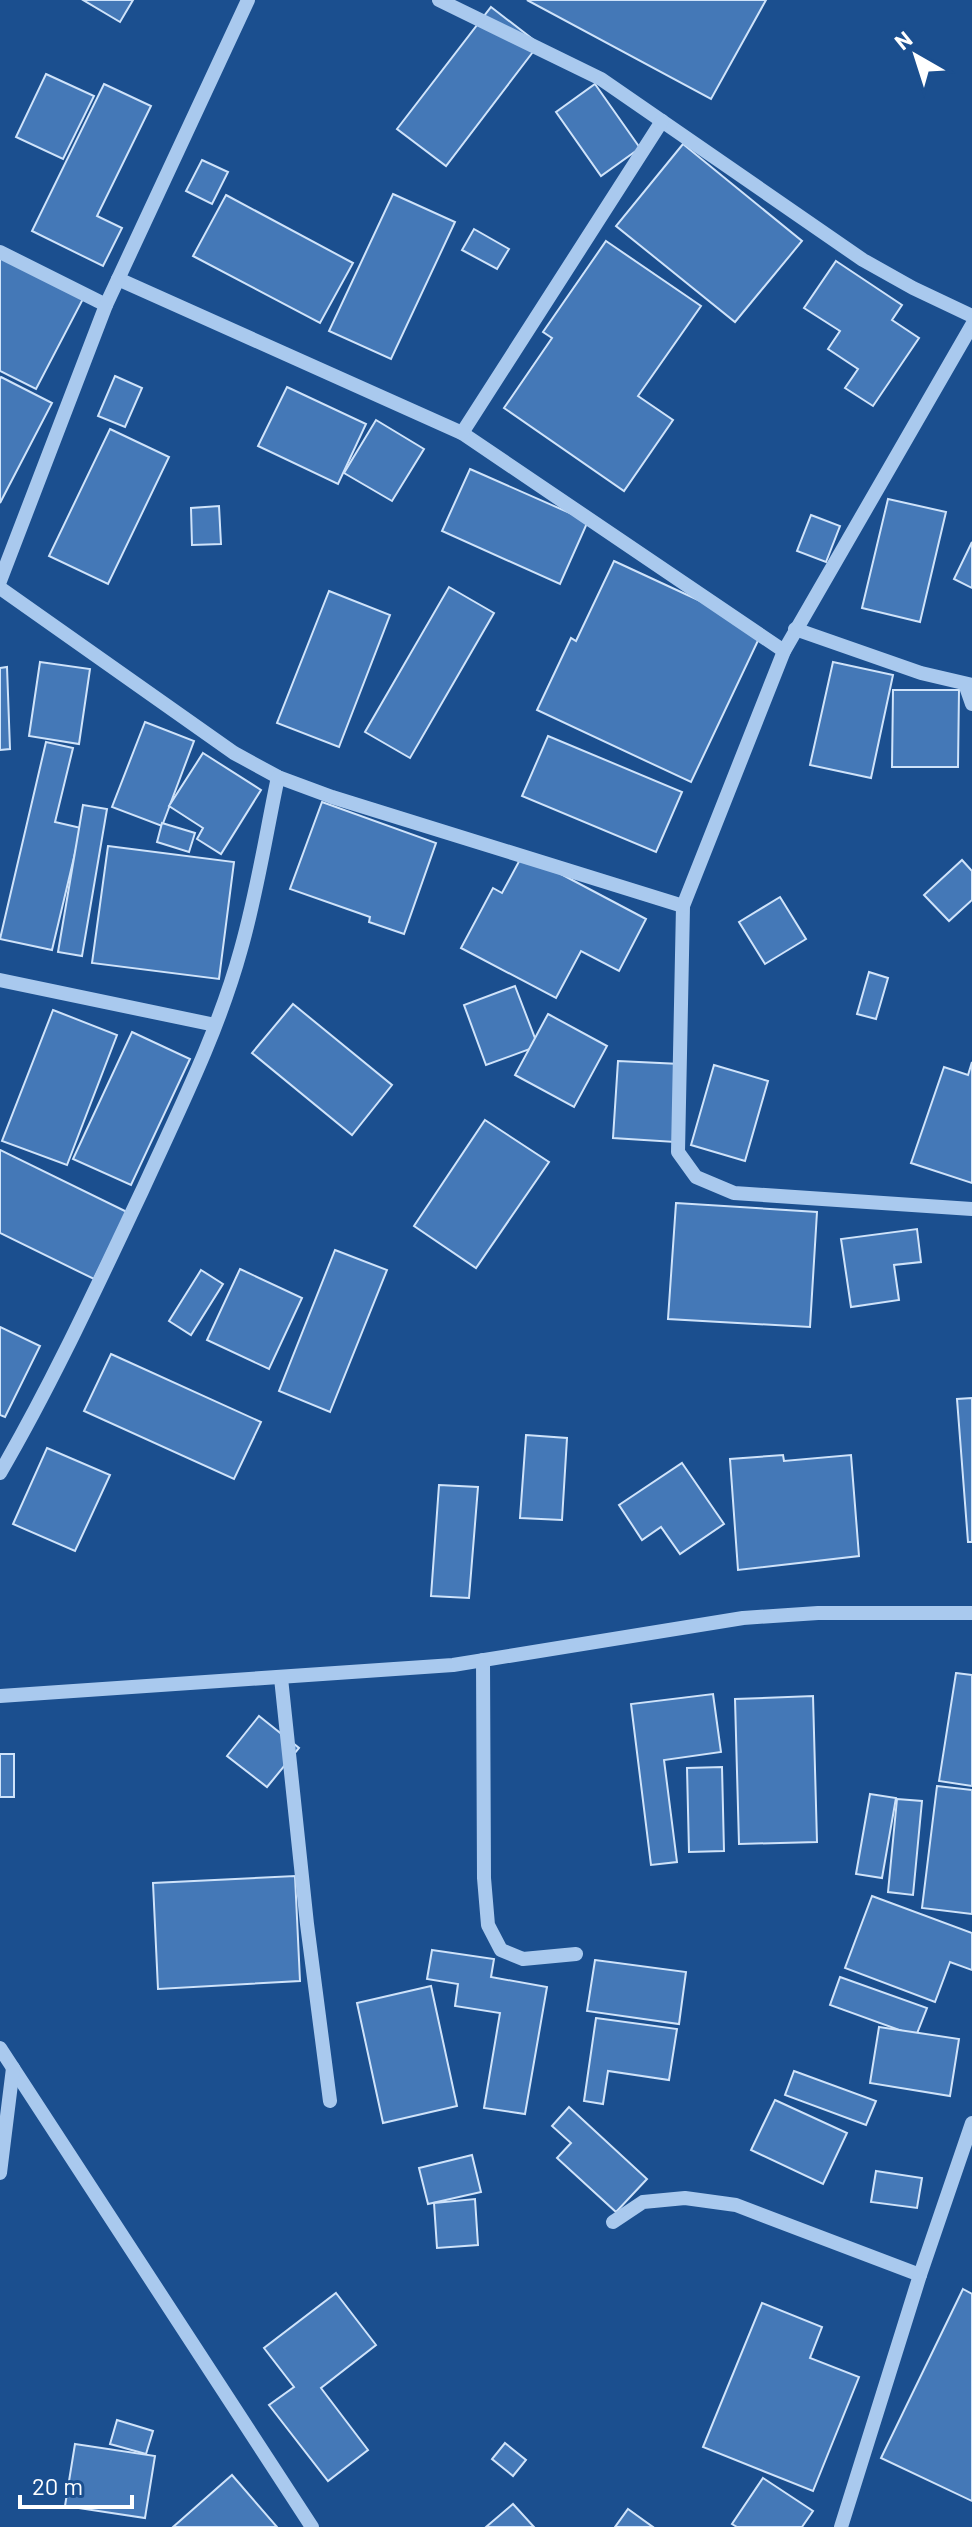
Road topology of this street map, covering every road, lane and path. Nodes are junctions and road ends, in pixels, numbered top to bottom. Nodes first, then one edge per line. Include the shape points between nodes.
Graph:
1 (248, 0) edge
2 (439, 0) edge
3 (662, 121) junction
4 (0, 252) edge
5 (118, 279) junction
6 (106, 305) junction
7 (972, 316) edge
8 (972, 325) edge
9 (462, 433) junction
10 (0, 581) edge
11 (0, 588) edge
12 (795, 629) junction
13 (784, 651) junction
14 (969, 684) edge
15 (972, 704) edge
16 (278, 777) junction
17 (683, 906) junction
18 (0, 980) edge
19 (215, 1025) junction
20 (972, 1209) edge
21 (0, 1473) edge
22 (972, 1613) edge
23 (483, 1660) junction
24 (281, 1678) junction
25 (0, 1696) edge
26 (576, 1954) dead end
27 (0, 2048) edge
28 (13, 2068) junction
29 (330, 2101) dead end
30 (972, 2123) edge
31 (0, 2173) edge
32 (613, 2222) dead end
33 (920, 2275) junction
34 (312, 2527) edge
35 (841, 2527) edge

1 - 5 street
2 - 3 street via 601,79
3 - 7 street via 863,260
3 - 9 street
4 - 6 street
5 - 6 street
5 - 9 street
6 - 10 street
8 - 12 street
9 - 13 street
11 - 16 street via 234,753
12 - 13 street
12 - 14 street
13 - 17 street
14 - 15 street
16 - 17 street
16 - 19 street via 241,949
17 - 20 street via 678,1152 696,1177 734,1193
18 - 19 street
19 - 21 street via 81,1320
22 - 23 street via 743,1618
23 - 24 street
23 - 26 street via 488,1925 501,1950 523,1959
24 - 25 street
24 - 29 street
27 - 28 street
28 - 31 street
28 - 34 street
30 - 33 street
32 - 33 street via 643,2202 685,2198 736,2205
33 - 35 street

